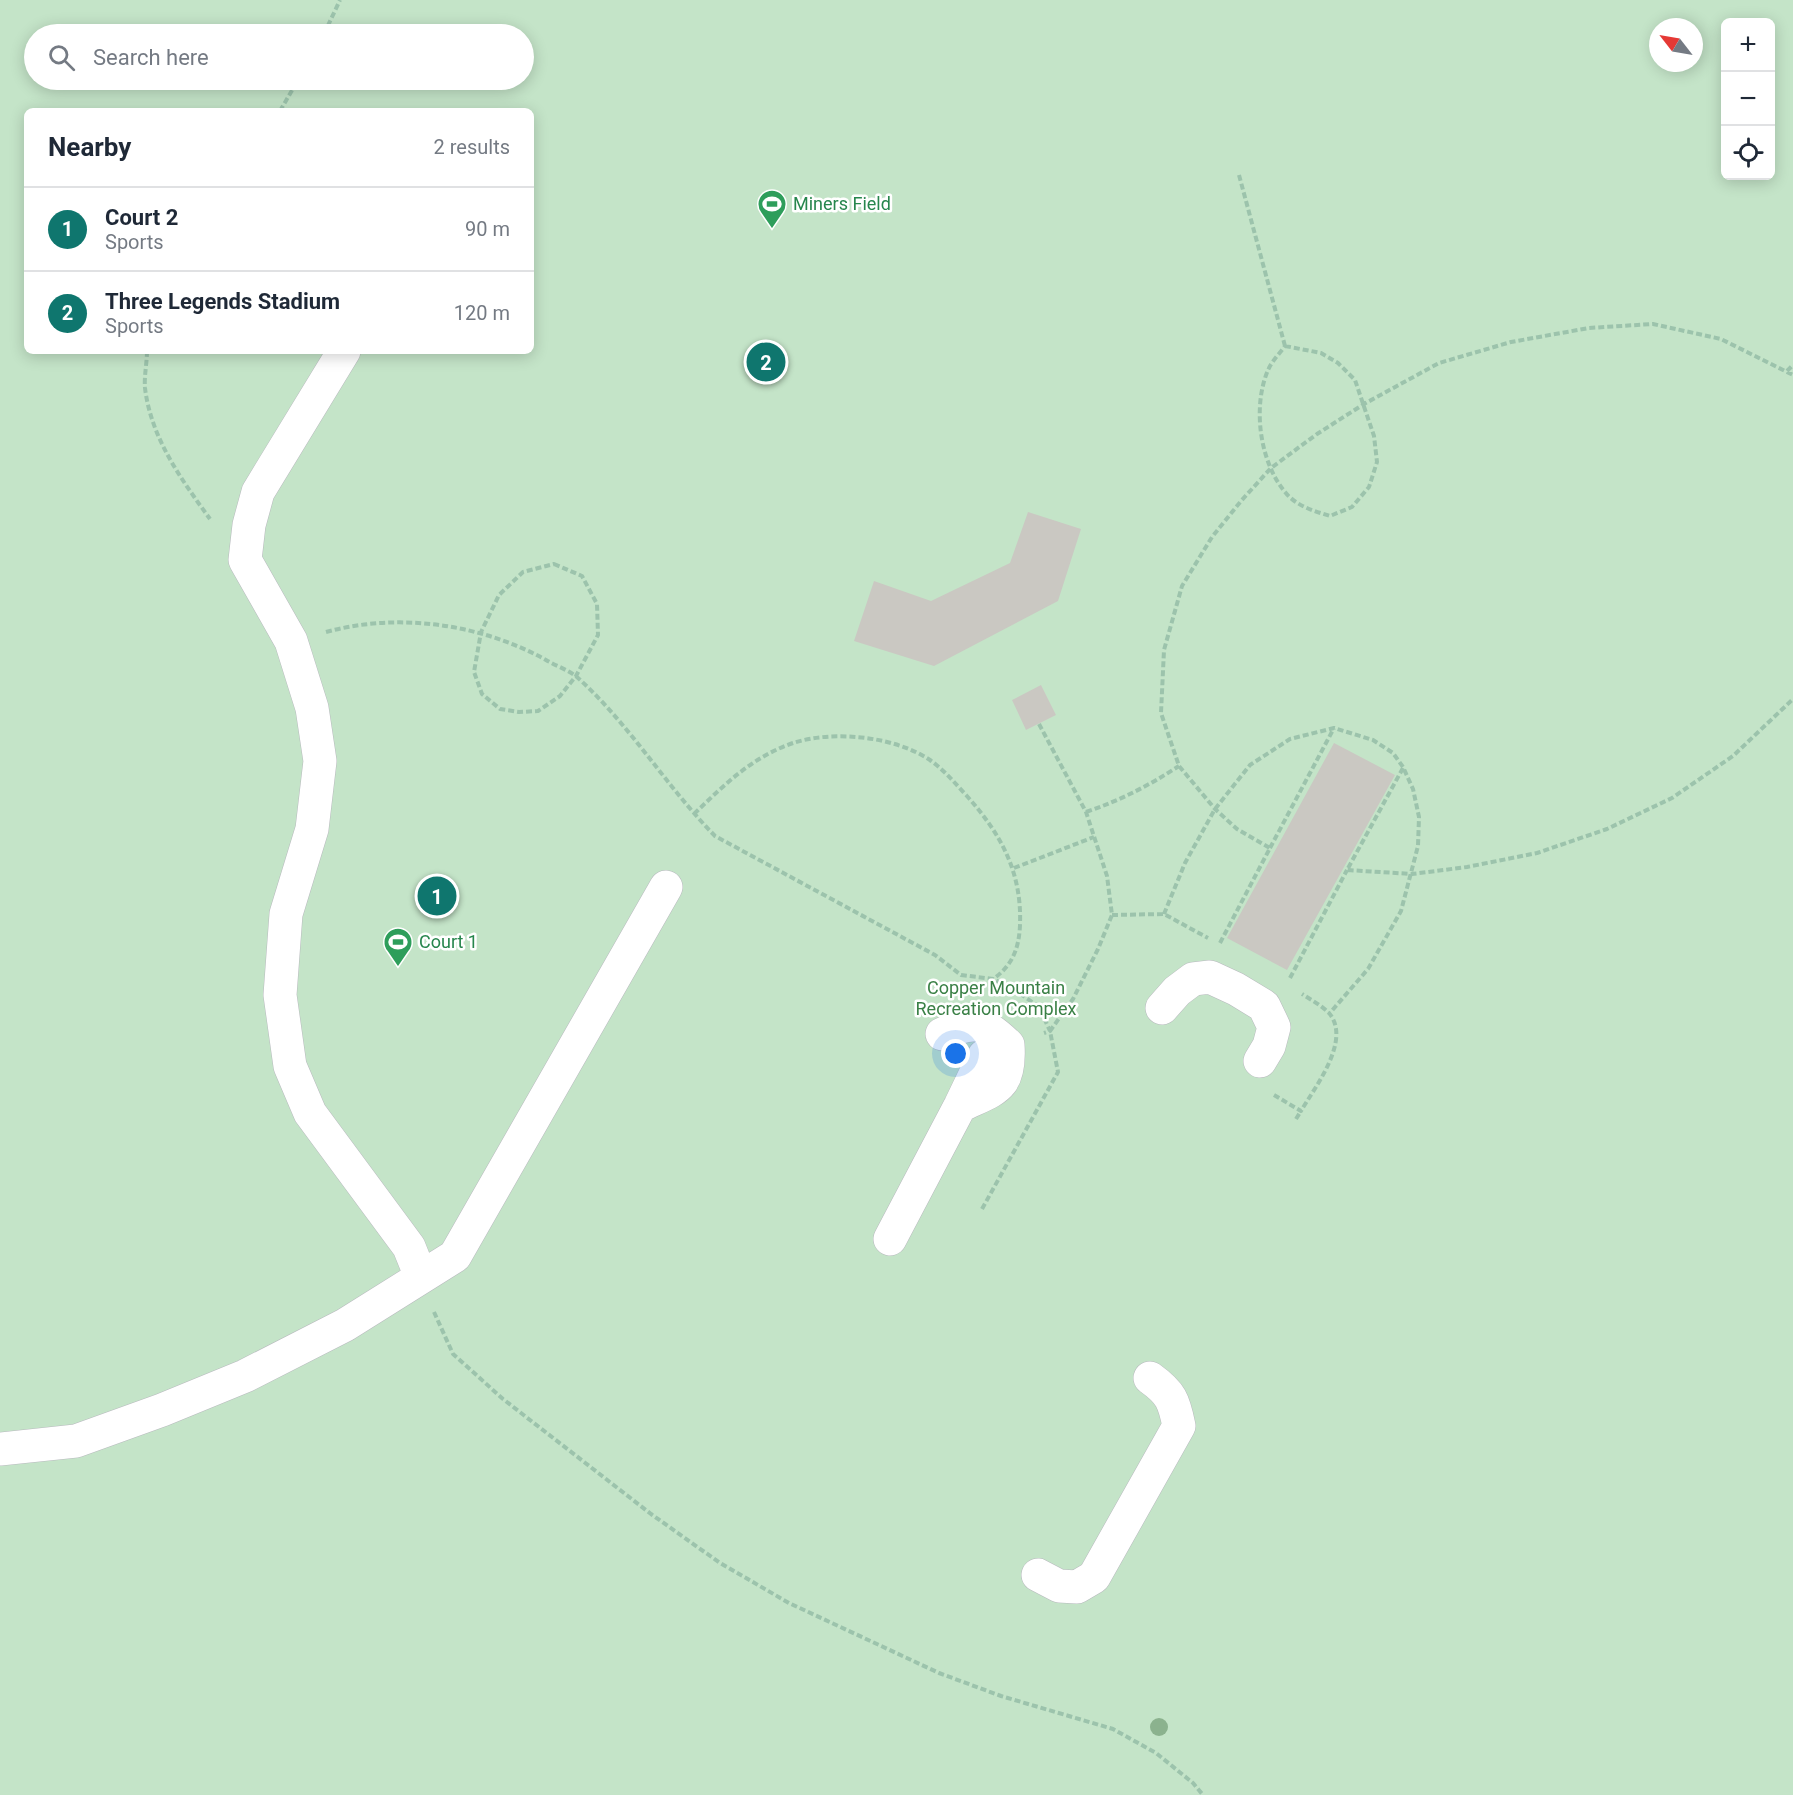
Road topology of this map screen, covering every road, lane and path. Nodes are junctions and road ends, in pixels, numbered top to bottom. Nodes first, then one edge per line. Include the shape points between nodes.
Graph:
1 (340, 0) edge
2 (329, 24) edge
3 (292, 90) edge
4 (282, 108) edge
5 (1239, 175) dead end
6 (1286, 345) junction
7 (147, 354) edge
8 (342, 354) edge
9 (1793, 365) edge
10 (1787, 371) junction
11 (1793, 375) edge
12 (1364, 404) junction
13 (1271, 468) junction
14 (246, 560) junction
15 (481, 632) junction
16 (291, 641) junction
17 (576, 676) junction
18 (1793, 699) edge
19 (1039, 724) dead end
20 (1334, 728) junction
21 (1179, 766) junction
22 (1403, 767) junction
23 (1215, 809) junction
24 (1086, 812) junction
25 (694, 814) junction
26 (1094, 837) junction
27 (1270, 848) junction
28 (1014, 868) junction
29 (1347, 870) junction
30 (1412, 874) junction
31 (666, 887) dead end
32 (1164, 914) dead end
33 (1219, 944) dead end
34 (993, 980) junction
35 (1286, 984) dead end
36 (1162, 1008) dead end
37 (1329, 1014) dead end
38 (1050, 1031) junction
39 (942, 1034) dead end
40 (996, 1051) junction
41 (1260, 1061) dead end
42 (1301, 1111) dead end
43 (1296, 1119) dead end
44 (982, 1209) dead end
45 (890, 1239) dead end
46 (426, 1291) junction
47 (1150, 1378) dead end
48 (0, 1449) edge
49 (1038, 1575) dead end
50 (1203, 1795) edge

1 - 2 path
3 - 4 path
5 - 6 path
6 - 12 path via 1321,353 1338,363 1355,380
6 - 13 path via 1269,367 1261,396 1260,421
7 - 14 path via 145,387 158,438 184,484
8 - 14 street via 258,492 249,525
9 - 10 path
10 - 11 path
10 - 12 path via 1721,339 1653,324 1588,328 1511,342 1439,363
12 - 13 path
12 - 13 path via 1377,462 1369,487 1352,507 1330,516 1306,508 1285,493
13 - 21 path via 1212,537 1182,586 1164,650 1161,712
14 - 16 street
15 - 16 path via 411,622 345,627
15 - 17 path via 526,649
15 - 17 path via 474,672 482,694 500,709 538,711 561,696
15 - 17 path via 499,595 524,572 554,564 582,576 597,604 598,635
16 - 46 street via 312,708 320,762 312,829 286,914 280,995 290,1066 310,1113 409,1247
17 - 25 path via 621,722
18 - 30 path via 1733,756 1672,798 1607,829 1537,854
19 - 24 path
20 - 22 path via 1373,740 1394,753
20 - 23 path via 1290,739 1250,765
20 - 27 path
21 - 23 path
21 - 24 path via 1118,801
22 - 29 path
22 - 30 path via 1419,817
23 - 27 path via 1237,829
23 - 32 path
24 - 26 path
25 - 28 path via 734,775 792,744 819,737 847,736 879,741 910,750 947,774 995,830
25 - 34 path via 715,836 935,955 961,975
26 - 28 path
26 - 38 path via 1107,876 1112,915 1072,999
27 - 33 path
28 - 34 path via 1021,908 1020,935 1011,964
29 - 30 path
29 - 35 path
30 - 37 path via 1401,911 1368,969
31 - 46 street via 455,1256
34 - 38 path via 1039,1007
36 - 41 street via 1193,979 1210,977 1236,989 1264,1006 1274,1027
38 - 40 path
38 - 44 path via 1058,1072
39 - 40 street via 960,1026 982,1026 996,1034
40 - 45 street via 1008,1070 1004,1082 960,1106
42 - 43 path
46 - 48 street via 345,1325 245,1376 162,1410 76,1441
46 - 50 path via 453,1354 503,1399 720,1563 789,1603 939,1673 1113,1729 1156,1753
47 - 49 street via 1166,1389 1179,1426 1094,1577 1077,1587 1059,1586

